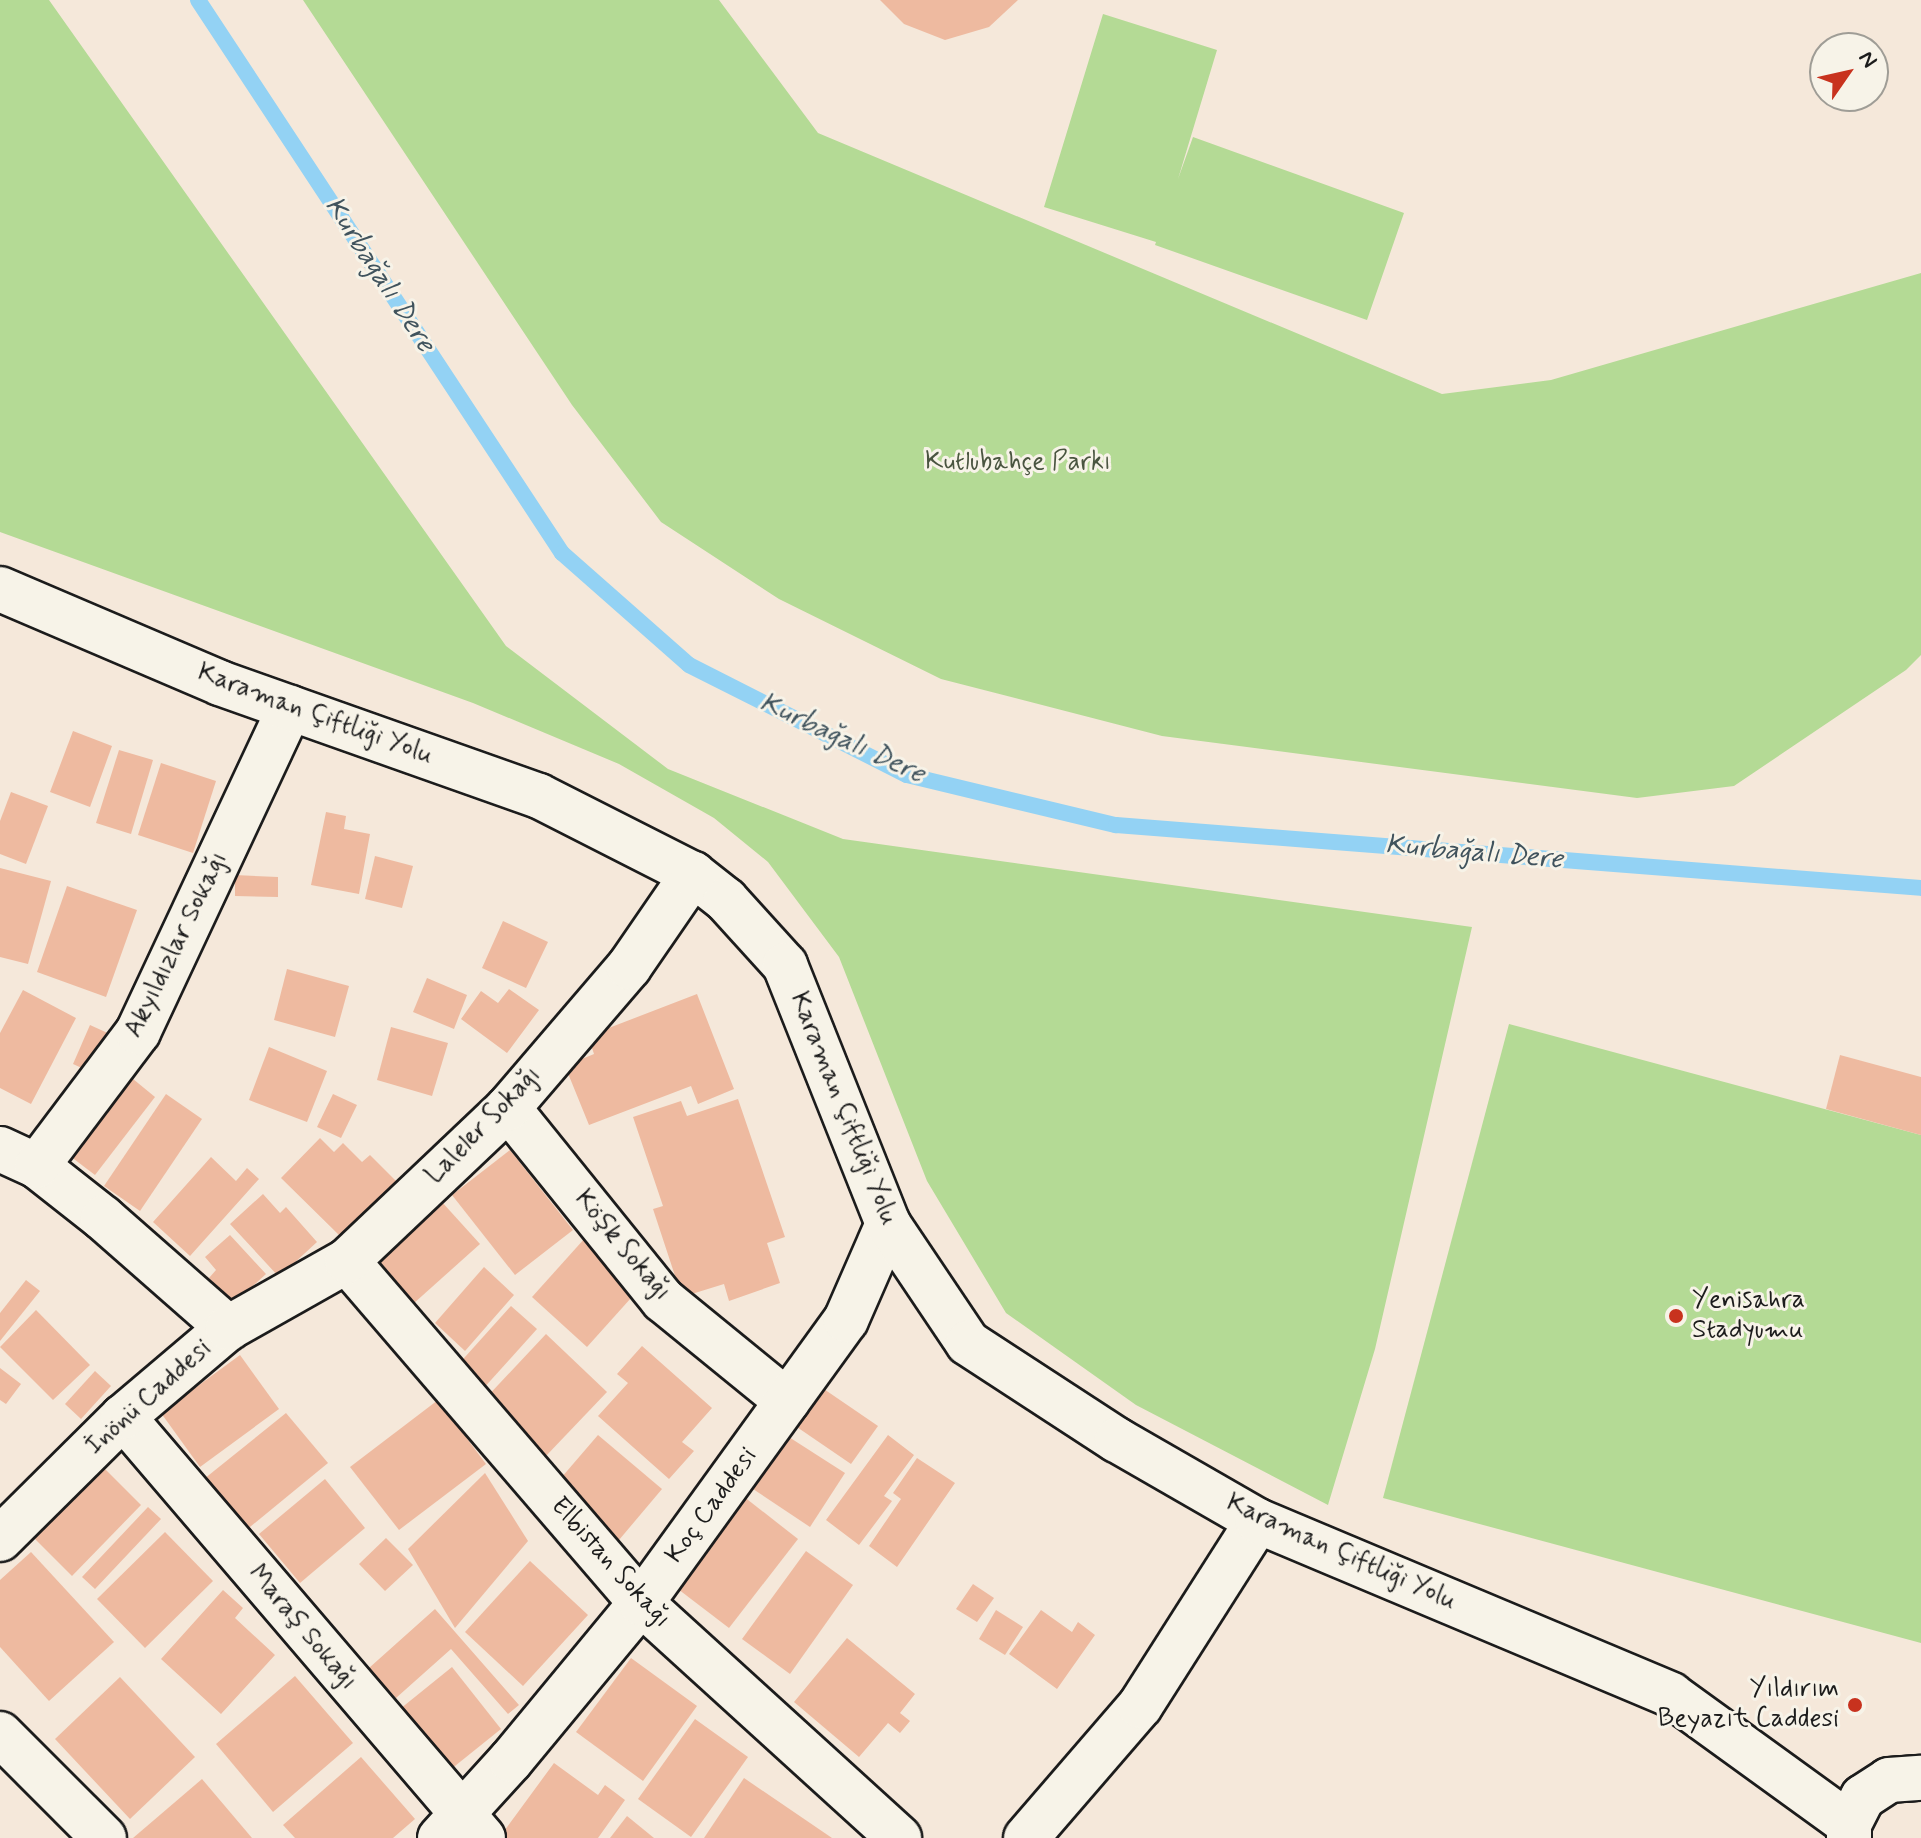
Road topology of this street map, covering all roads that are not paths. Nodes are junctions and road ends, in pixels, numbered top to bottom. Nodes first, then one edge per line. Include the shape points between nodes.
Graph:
1 (0, 589) edge
2 (290, 708) junction
3 (693, 874) junction
4 (508, 1108) junction
5 (18, 1158) edge
6 (888, 1224) junction
7 (347, 1261) junction
8 (228, 1328) junction
9 (787, 1401) junction
10 (123, 1417) junction
11 (1258, 1521) junction
12 (0, 1539) edge
13 (641, 1603) junction
14 (0, 1734) edge
15 (1921, 1778) edge
16 (462, 1831) edge
17 (1849, 1831) edge
18 (104, 1838) edge
19 (899, 1838) edge
20 (1026, 1838) edge

1 - 2 street, Karaman Çiftliği Yolu
2 - 3 street, Karaman Çiftliği Yolu via 539,796
2 - 5 street, Akyıldızlar Sokağı via 138,1032
3 - 4 street, Laleler Sokağı via 629,967
3 - 6 street, Karaman Çiftliği Yolu via 726,900 785,965
4 - 7 street, Laleler Sokağı
4 - 9 street, Köşk Sokağı via 663,1300
5 - 8 street, İnönü Caddesi via 103,1218
6 - 9 street, Koç Caddesi via 846,1320
6 - 11 street, Karaman Çiftliği Yolu via 968,1343 1117,1440
7 - 8 street, Laleler Sokağı
7 - 13 street, Elbistan Sokağı
8 - 10 street, İnönü Caddesi
9 - 13 street, Koç Caddesi
10 - 12 street, İnönü Caddesi
10 - 16 street, Maraş Sokağı
11 - 17 street, Karaman Çiftliği Yolu via 1671,1695
11 - 20 street via 1140,1706
13 - 16 street, Koç Caddesi
13 - 19 street, Elbistan Sokağı
14 - 18 street
15 - 17 street via 1889,1780 1863,1797

